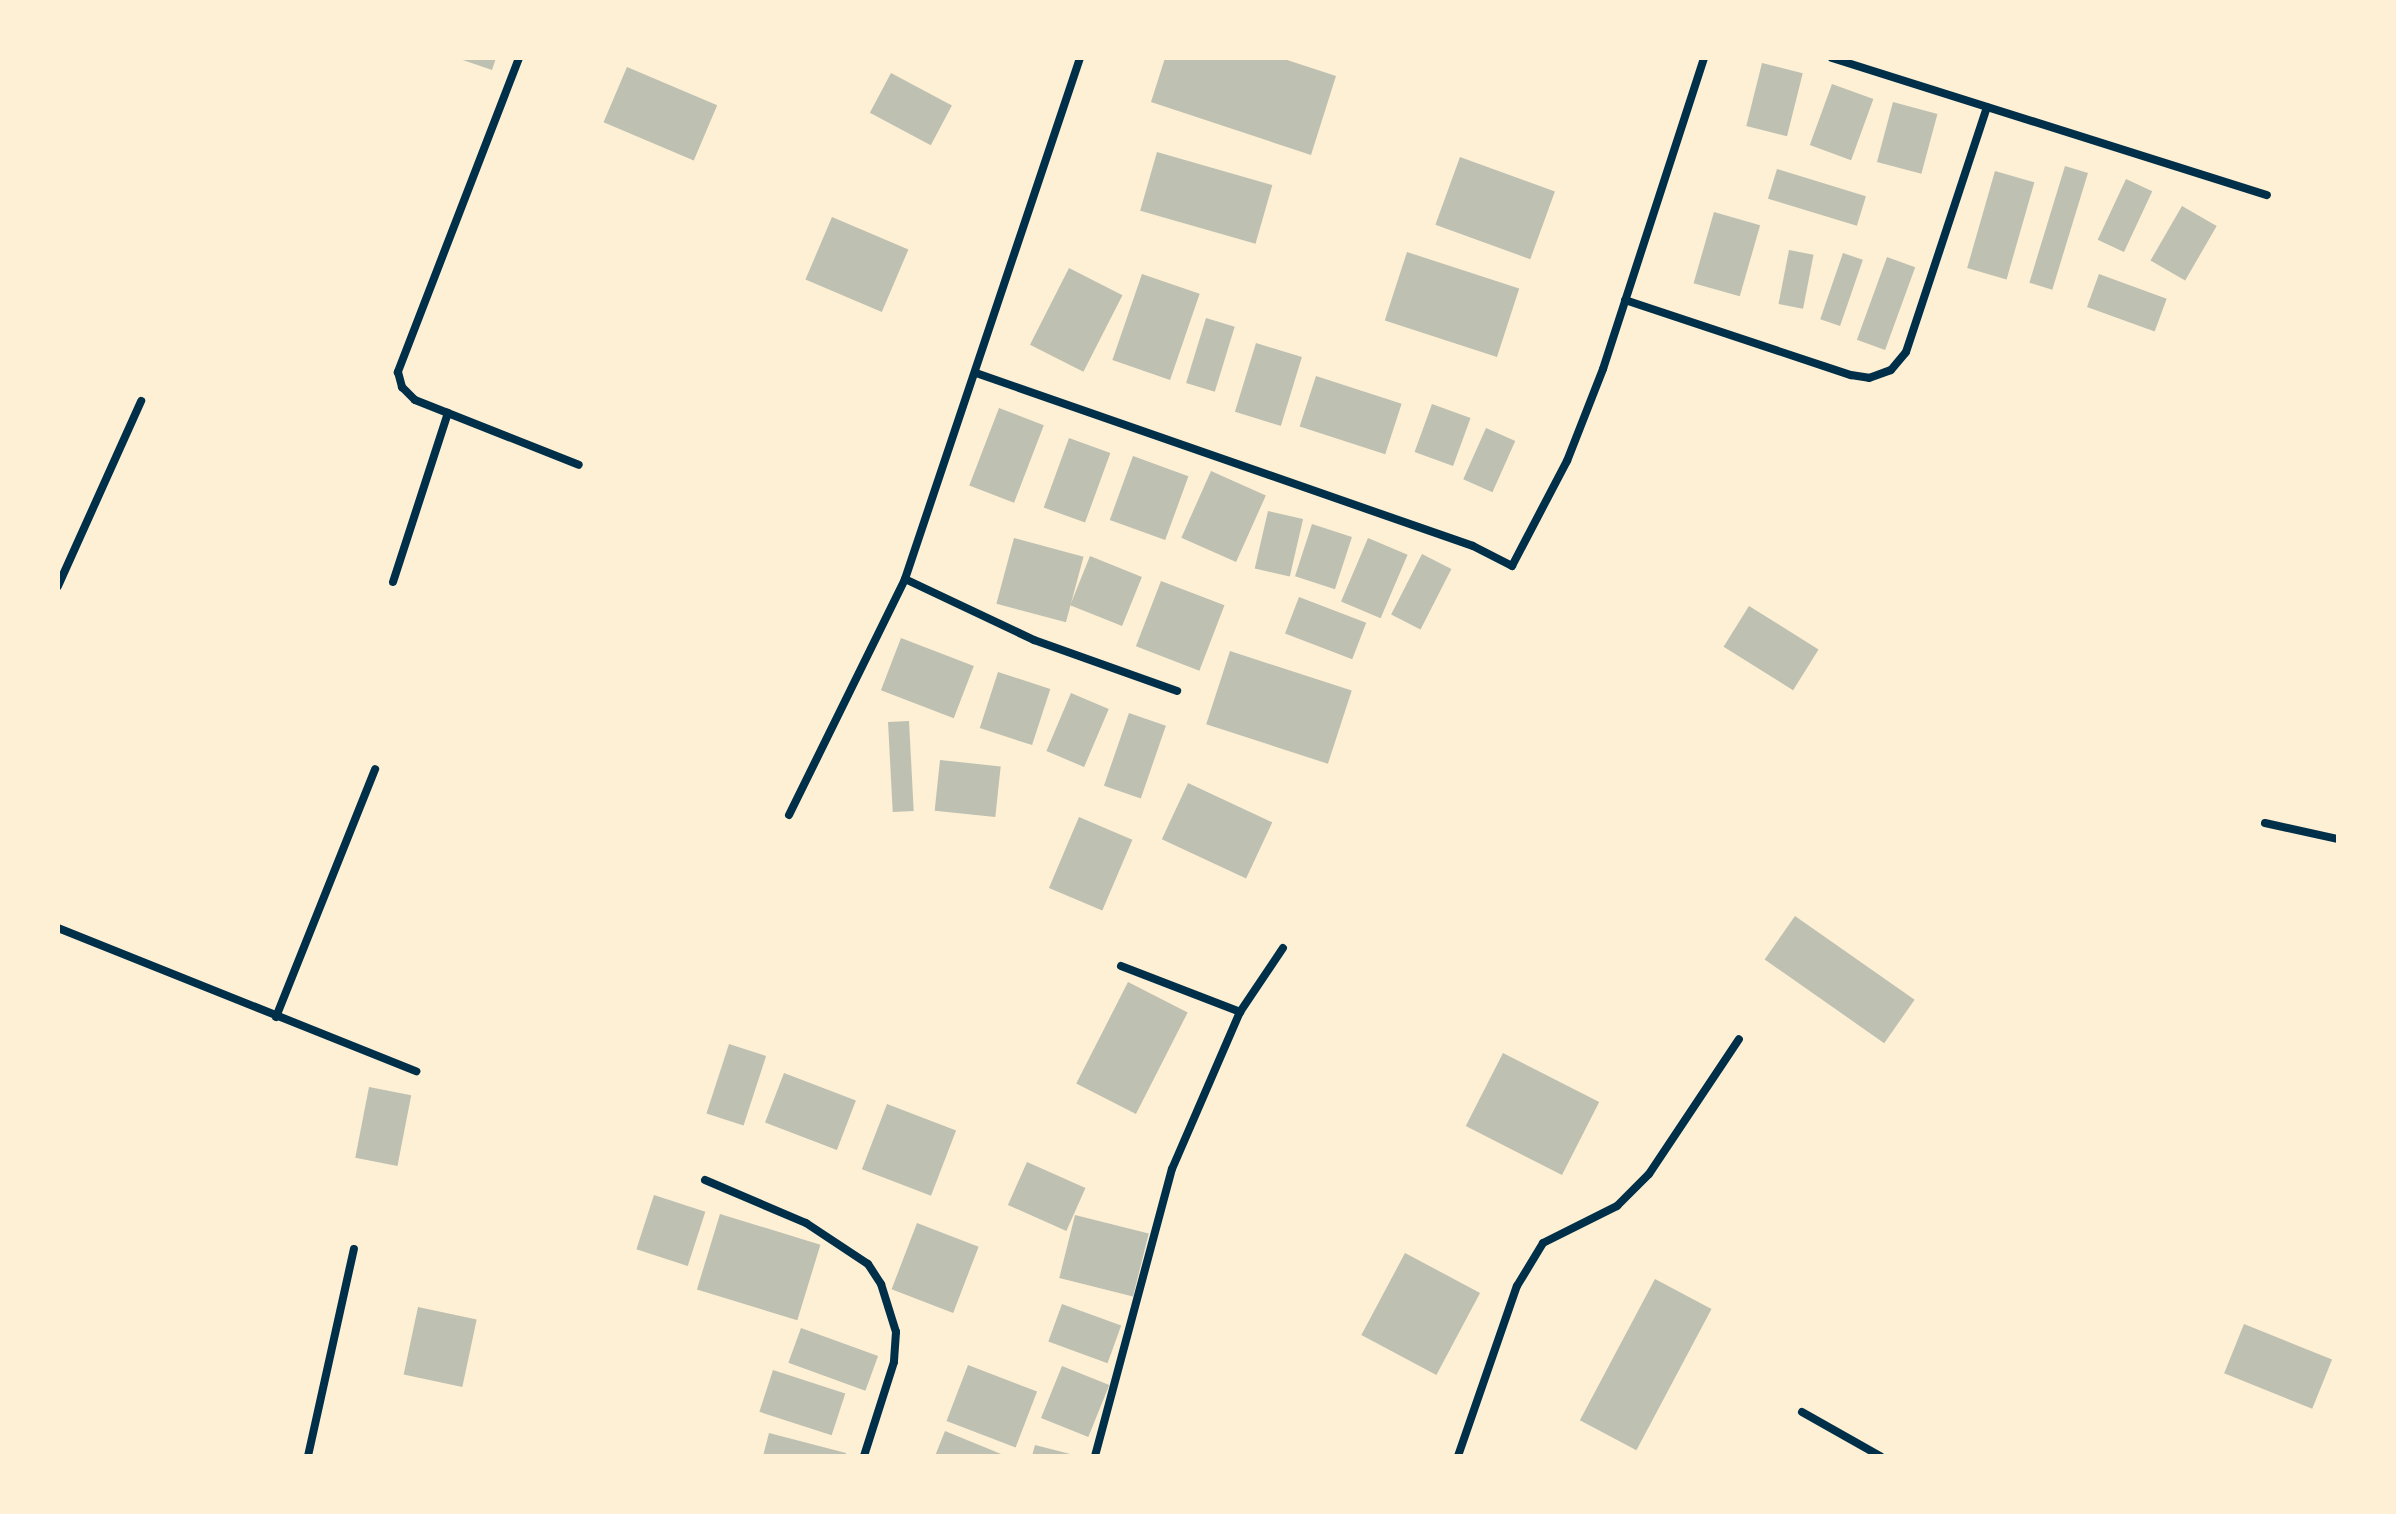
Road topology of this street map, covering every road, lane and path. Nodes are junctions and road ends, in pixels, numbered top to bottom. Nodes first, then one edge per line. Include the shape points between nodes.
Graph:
1 (519, 58) edge
2 (1080, 58) edge
3 (1704, 58) edge
4 (1832, 58) edge
5 (1987, 107) junction
6 (2267, 195) dead end
7 (1625, 300) junction
8 (976, 373) junction
9 (141, 401) dead end
10 (448, 413) junction
11 (579, 465) dead end
12 (905, 579) junction
13 (393, 582) dead end
14 (58, 586) edge
15 (1177, 691) dead end
16 (375, 769) dead end
17 (789, 815) dead end
18 (2265, 823) dead end
19 (2338, 839) edge
20 (58, 928) edge
21 (1283, 948) dead end
22 (1121, 966) dead end
23 (1240, 1012) junction
24 (276, 1017) junction
25 (1739, 1039) dead end
26 (416, 1071) dead end
27 (705, 1180) dead end
28 (354, 1249) dead end
29 (1802, 1412) dead end
30 (308, 1456) edge
31 (864, 1456) edge
32 (1095, 1456) edge
33 (1458, 1456) edge
34 (1880, 1456) edge

1 - 10 street via 398,372 402,387 415,400
2 - 8 street
3 - 7 street
4 - 5 street
5 - 6 street
5 - 7 street via 1906,352 1891,370 1869,378 1851,375
7 - 8 street via 1567,461 1512,566 1473,546
8 - 12 street
9 - 14 street
10 - 11 street
10 - 13 street
12 - 15 street via 1034,640
12 - 17 street
16 - 24 street
18 - 19 street
20 - 24 street
21 - 23 street
22 - 23 street
23 - 32 street via 1172,1169
24 - 26 street
25 - 33 street via 1649,1174 1617,1206 1543,1243 1517,1286
27 - 31 street via 806,1223 868,1264 881,1284 896,1332 894,1362
28 - 30 street
29 - 34 street

